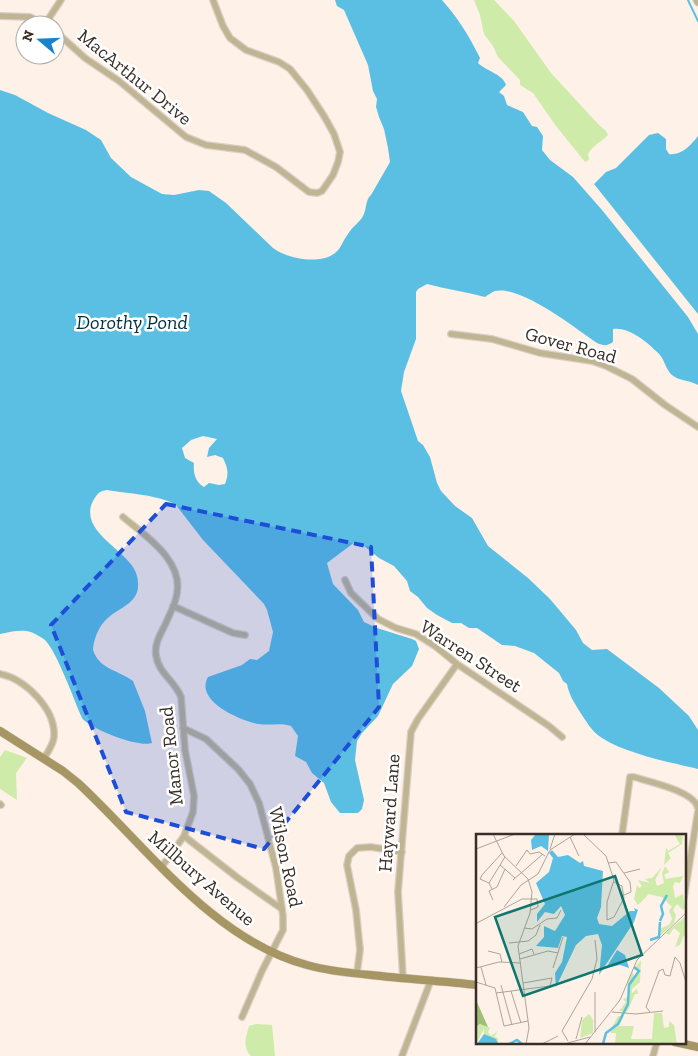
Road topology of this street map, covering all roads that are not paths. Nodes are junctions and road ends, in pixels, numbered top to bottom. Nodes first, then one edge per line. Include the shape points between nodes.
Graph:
1 (61, 0) edge
2 (213, 0) edge
3 (52, 15) edge
4 (0, 16) edge
5 (15, 16) edge
6 (65, 41) edge
7 (451, 334) dead end
8 (698, 427) edge
9 (124, 517) dead end
10 (345, 580) dead end
11 (174, 606) junction
12 (245, 635) dead end
13 (457, 664) junction
14 (0, 674) edge
15 (183, 728) junction
16 (0, 731) edge
17 (562, 737) dead end
18 (44, 758) junction
19 (698, 808) edge
20 (622, 834) edge
21 (184, 836) junction
22 (402, 852) junction
23 (161, 868) junction
24 (686, 884) edge
25 (282, 909) junction
26 (272, 953) junction
27 (357, 973) junction
28 (403, 978) junction
29 (432, 980) junction
30 (476, 985) edge
31 (242, 1017) dead end
32 (657, 1044) edge
33 (684, 1044) edge
34 (698, 1047) edge
35 (402, 1056) edge
36 (653, 1056) edge

1 - 3 street
2 - 6 street, MacArthur Drive via 230,38 246,50 290,69 328,122 339,146 339,158 322,191 309,192 276,167 244,150 186,137
4 - 5 street
7 - 8 street, Gover Road via 492,339 606,366 632,379
9 - 11 street, Manor Road via 173,565 178,587
10 - 13 street, Warren Street via 351,593 378,619 416,634
11 - 12 street via 233,633
11 - 15 street, Manor Road via 155,652 159,667 181,697
13 - 17 street, Warren Street
13 - 22 street, Hayward Lane via 411,732
14 - 18 street via 31,690 48,714 54,739
15 - 21 street, Manor Road via 194,796
15 - 25 street, Wilson Road via 206,738 238,769 254,791 267,831
16 - 18 main road, Millbury Avenue
18 - 23 main road, Millbury Avenue via 78,783
19 - 20 street via 692,799 675,790 630,777
19 - 24 street
21 - 23 street, Manor Road
21 - 25 street
22 - 27 street via 371,847 353,850 349,856 348,875 360,950
22 - 28 street, Hayward Lane via 398,892
23 - 26 main road, Millbury Avenue via 231,928
25 - 26 street, Wilson Road via 283,930
26 - 27 main road, Millbury Avenue via 307,966
26 - 31 street, Wilson Road
27 - 28 main road, Millbury Avenue
28 - 29 main road, Millbury Avenue
29 - 30 main road, Millbury Avenue
29 - 35 street
32 - 36 street
33 - 34 main road

